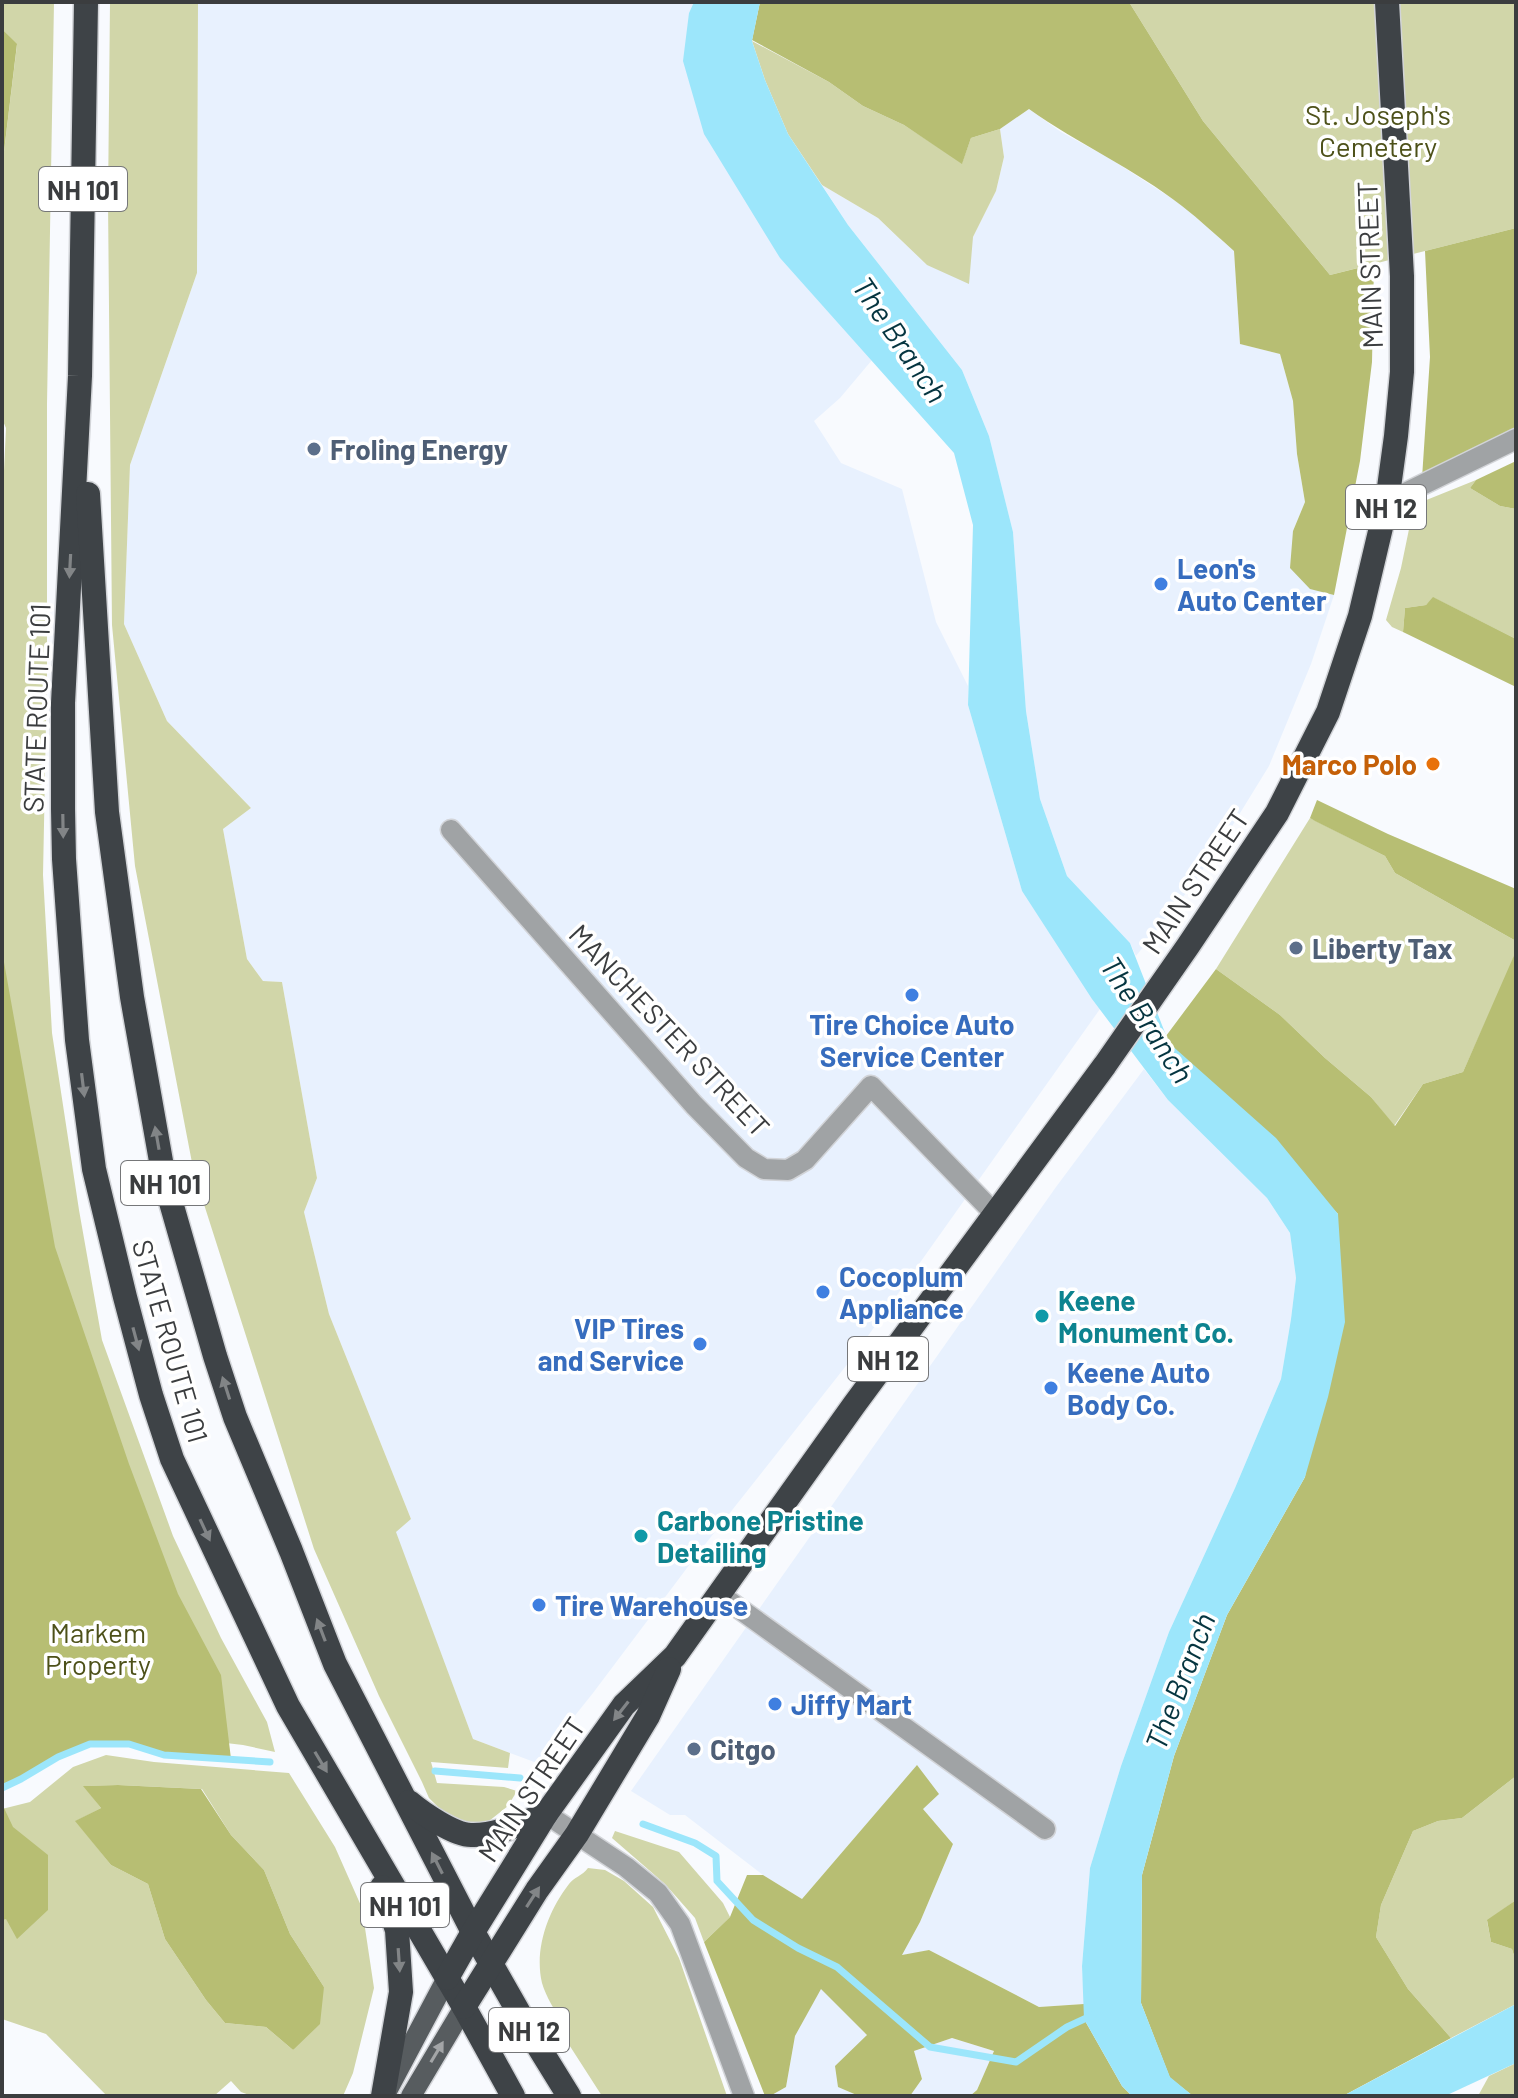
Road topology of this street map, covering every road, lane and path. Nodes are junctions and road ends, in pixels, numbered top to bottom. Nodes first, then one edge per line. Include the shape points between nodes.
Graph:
1 (86, 2) edge
2 (1387, 2) edge
3 (80, 376) junction
4 (1516, 439) edge
5 (1387, 502) junction
6 (451, 830) dead end
7 (995, 1214) junction
8 (719, 1594) junction
9 (675, 1656) junction
10 (393, 1779) junction
11 (546, 1814) junction
12 (1045, 1829) dead end
13 (363, 1832) junction
14 (577, 1834) junction
15 (473, 1932) junction
16 (491, 1963) junction
17 (447, 1978) junction
18 (464, 2007) junction
19 (384, 2096) edge
20 (411, 2096) edge
21 (513, 2096) edge
22 (569, 2096) edge
23 (744, 2096) edge

1 - 3 highway, STATE ROUTE 101 / NH 101
2 - 5 highway, MAIN STREET / NH 12 via 1402,372
10 -> 3 highway, STATE ROUTE 101 / NH 101 via 335,1664 235,1417 164,1178 107,812
3 -> 13 highway, STATE ROUTE 101 / NH 101 via 63,703 63,809 77,1040 94,1169 172,1459 288,1706
4 - 5 street
5 - 7 highway, MAIN STREET / NH 12 via 1360,616 1328,712 1277,813 1105,1065
6 - 7 street, MANCHESTER STREET via 746,1158 764,1169 788,1170 805,1160 871,1086
7 - 8 highway, MAIN STREET / NH 12
8 - 9 highway, MAIN STREET / NH 12
8 - 12 street
9 -> 11 highway, MAIN STREET / NH 12 via 624,1705
9 - 14 highway, MAIN STREET / NH 12 via 648,1716
10 - 11 highway via 409,1803 468,1836 501,1831
15 -> 10 highway, STATE ROUTE 101 / NH 101
11 - 14 street
11 - 15 highway, MAIN STREET / NH 12
13 - 17 highway, STATE ROUTE 101 / NH 101
13 -> 19 highway via 397,1930 401,1992
16 -> 14 highway, MAIN STREET / NH 12
14 - 23 street via 658,1893 680,1924
15 - 16 highway, STATE ROUTE 101 / NH 101
15 - 17 highway, MAIN STREET / NH 12
16 - 18 highway, MAIN STREET
16 - 22 highway, STATE ROUTE 101 / NH 12
17 - 18 highway, STATE ROUTE 101 / NH 101
17 - 19 main road, MAIN STREET
20 -> 18 main road, MAIN STREET
18 - 21 highway, STATE ROUTE 101 / NH 12

